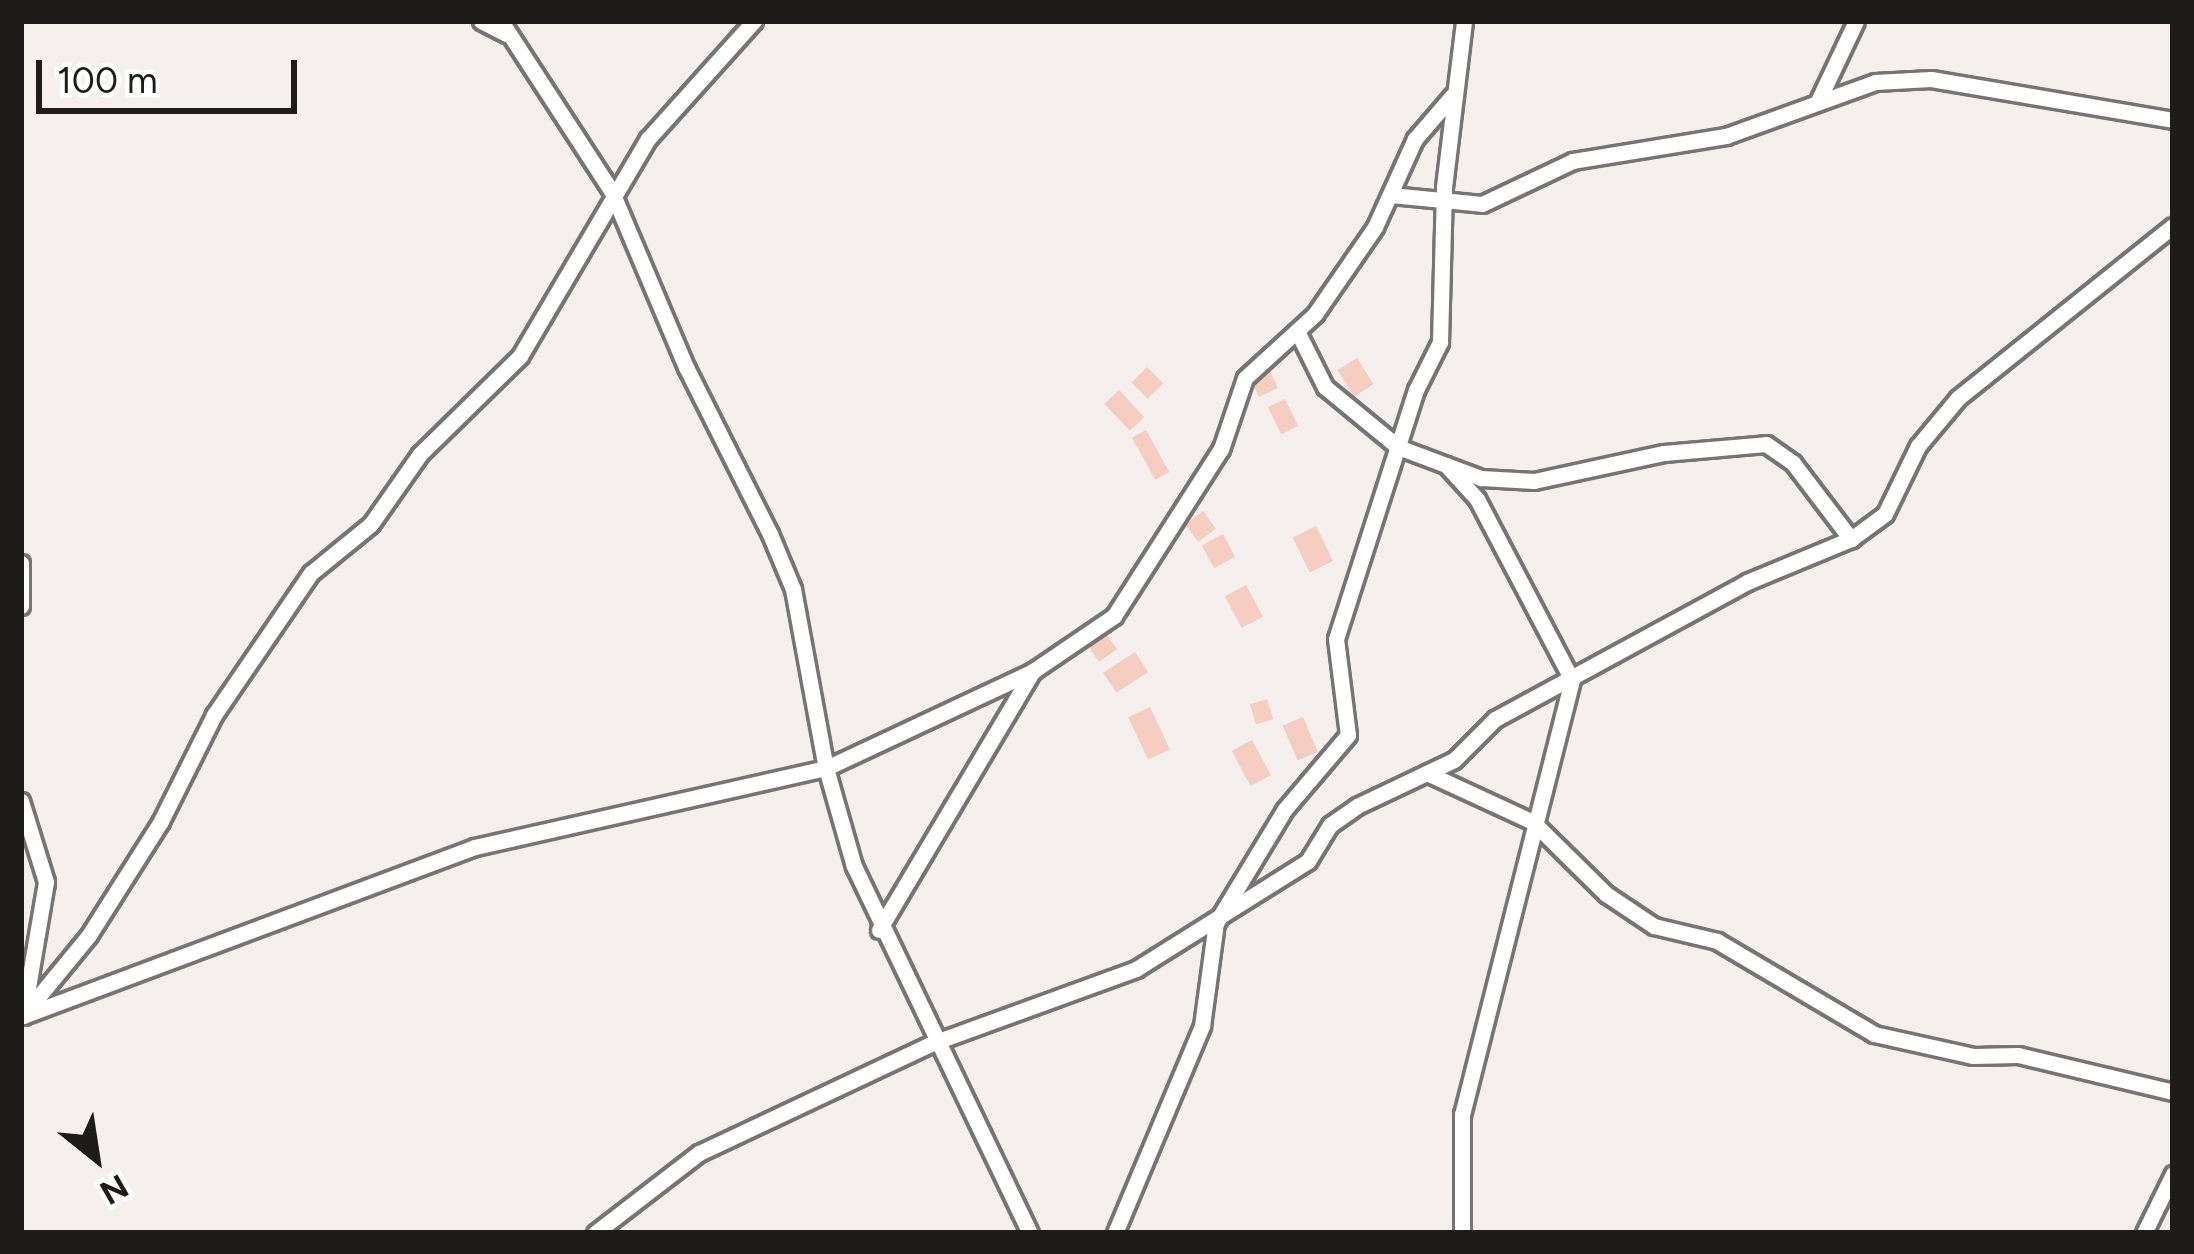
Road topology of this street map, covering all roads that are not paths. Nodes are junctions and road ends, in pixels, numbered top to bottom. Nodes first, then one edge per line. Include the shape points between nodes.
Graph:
1 (481, 21) edge
2 (754, 21) edge
3 (1464, 21) edge
4 (1856, 21) edge
5 (504, 28) edge
6 (1452, 96) junction
7 (1819, 99) junction
8 (2173, 120) edge
9 (611, 192) junction
10 (1391, 196) junction
11 (1444, 205) junction
12 (2173, 226) edge
13 (1297, 331) junction
14 (1398, 447) junction
15 (1446, 465) junction
16 (1851, 538) junction
17 (21, 563) edge
18 (21, 606) edge
19 (1033, 671) junction
20 (1571, 680) junction
21 (826, 768) junction
22 (1427, 773) junction
23 (21, 801) edge
24 (1533, 822) junction
25 (1229, 905) junction
26 (879, 930) junction
27 (22, 1018) edge
28 (933, 1043) junction
29 (2173, 1092) edge
30 (2173, 1174) edge
31 (595, 1233) edge
32 (1030, 1233) edge
33 (1115, 1233) edge
34 (1462, 1233) edge
35 (2144, 1233) edge

1 - 5 street
2 - 9 street
3 - 6 street
4 - 7 street
5 - 9 street
6 - 10 street via 1414,139
6 - 11 street
7 - 8 street via 1875,82 1931,80
7 - 11 street via 1726,136 1573,161 1497,199
9 - 21 street via 793,589
9 - 27 street via 520,356 420,454 371,524 311,573 214,715 161,821 89,935
10 - 11 street
10 - 13 street
11 - 14 street via 1440,342
12 - 16 street via 1958,398 1918,446 1886,514
13 - 14 street via 1325,387
13 - 19 street via 1245,378 1221,449 1114,616
14 - 15 street
14 - 25 street via 1336,639 1348,735 1285,809
15 - 16 street via 1481,478 1534,481 1664,453 1766,444 1793,463
15 - 20 street via 1477,499
16 - 20 street via 1748,582
17 - 18 street
19 - 21 street
19 - 26 street
20 - 22 street via 1495,719 1454,760
20 - 24 street
21 - 26 street
21 - 27 street via 475,847
22 - 24 street
22 - 25 street via 1357,806 1330,826 1307,861
23 - 27 street via 46,882
24 - 29 street via 1606,894 1654,926 1717,941 1874,1034 1973,1056 2018,1055
24 - 34 street via 1462,1114
25 - 28 street via 1124,975
25 - 33 street via 1211,937 1202,1026
26 - 28 street
28 - 31 street via 699,1153
28 - 32 street
30 - 35 street

